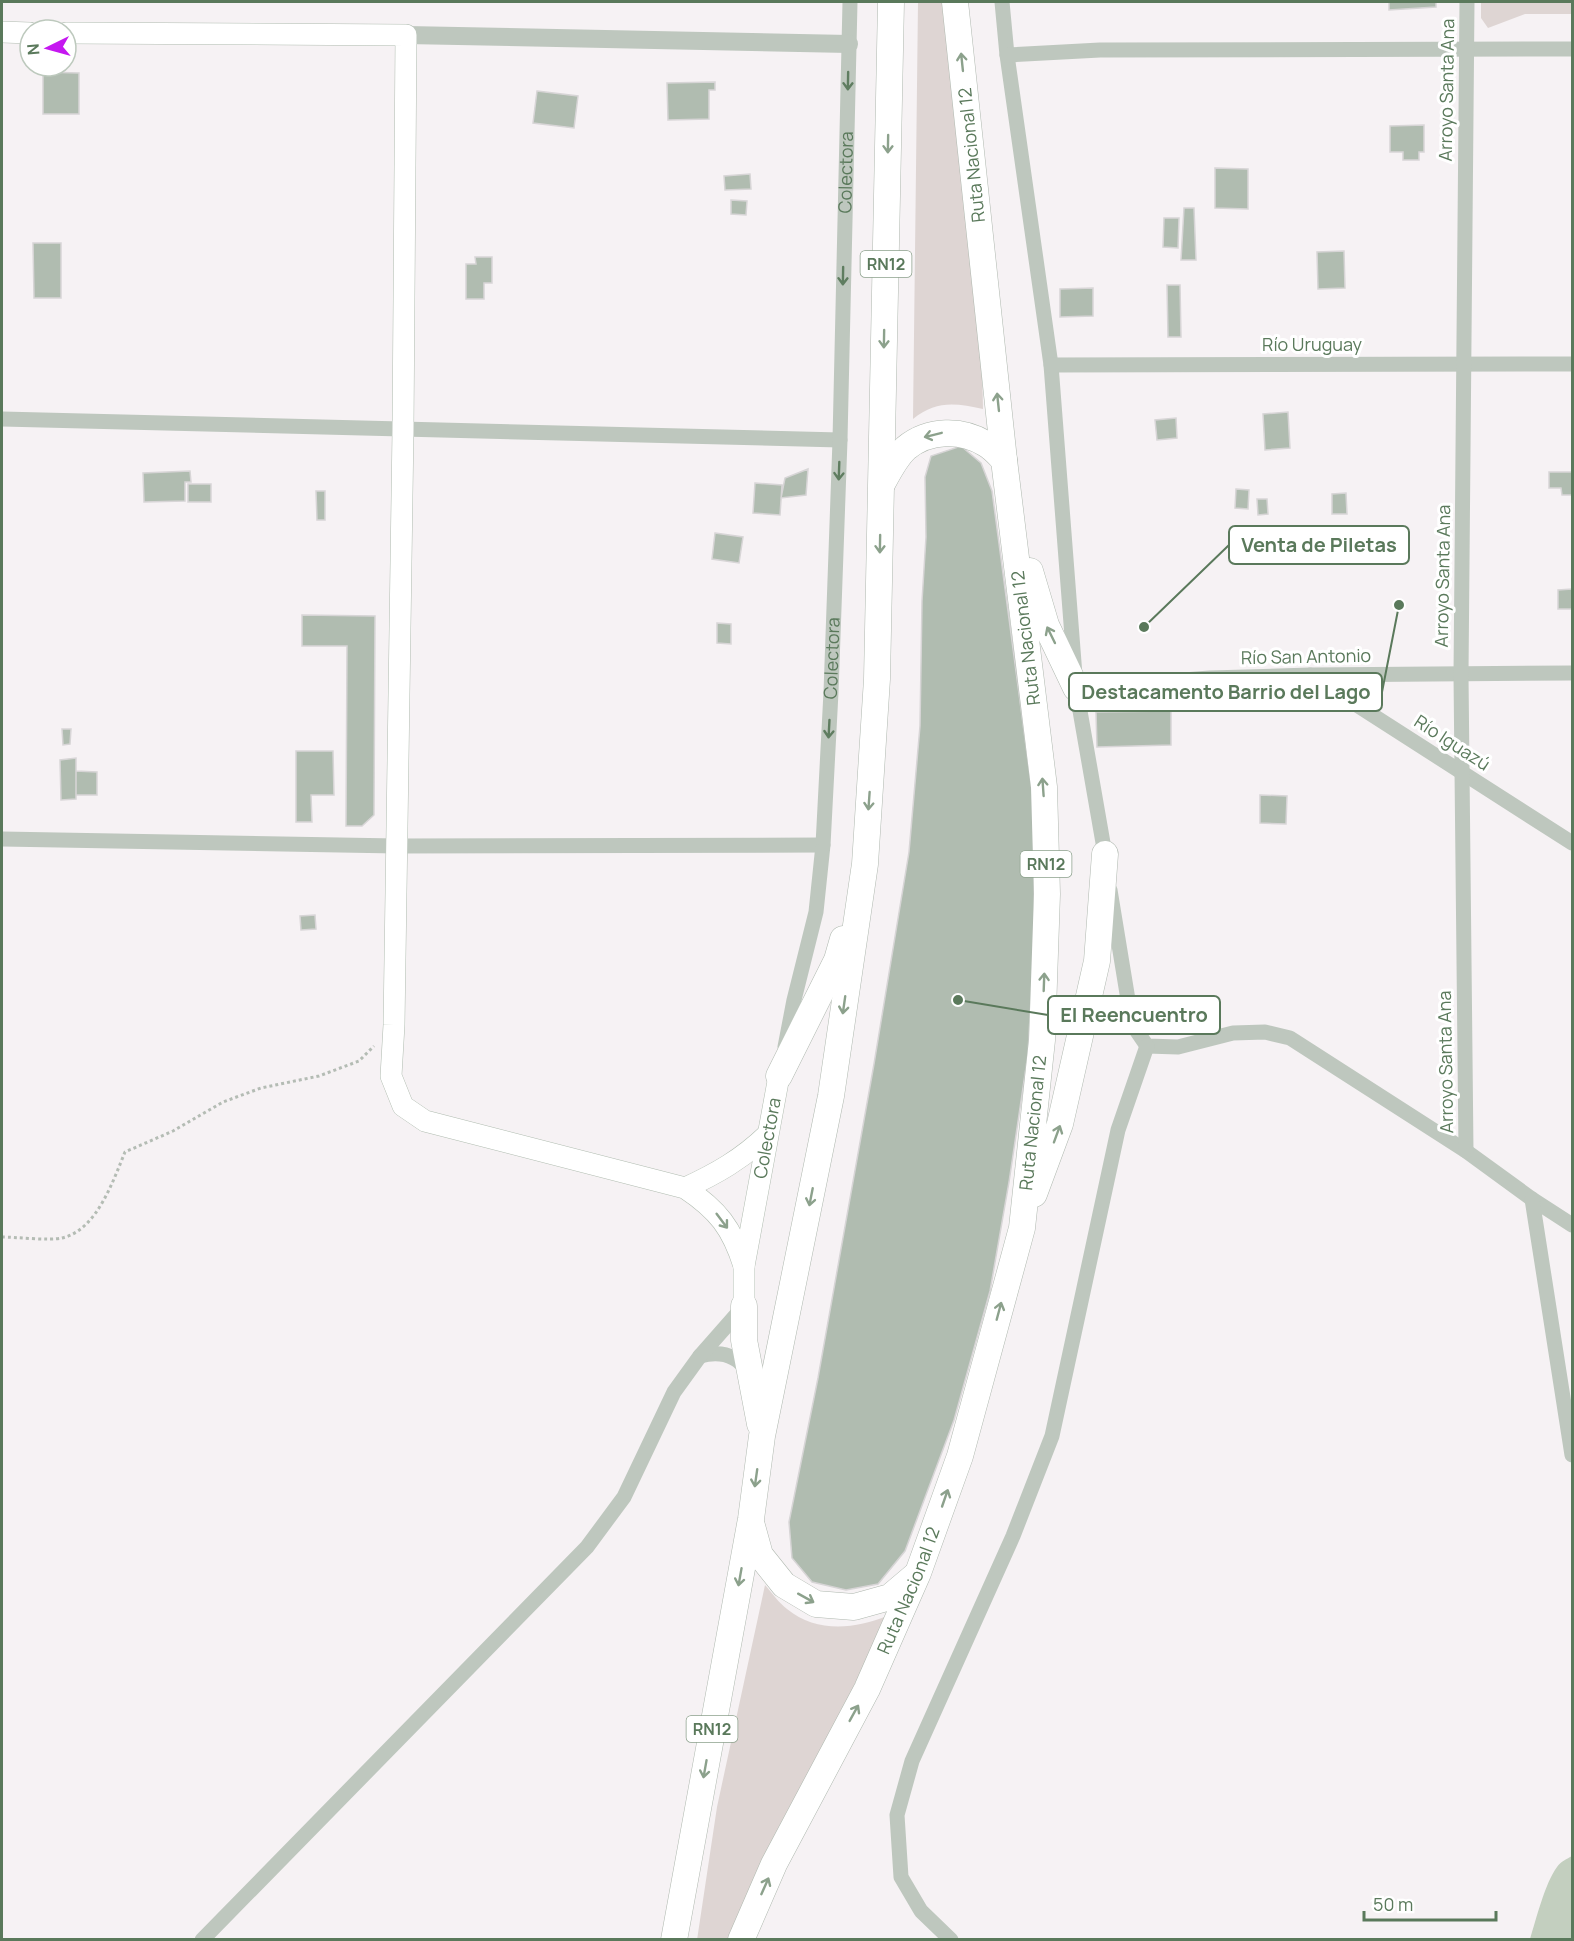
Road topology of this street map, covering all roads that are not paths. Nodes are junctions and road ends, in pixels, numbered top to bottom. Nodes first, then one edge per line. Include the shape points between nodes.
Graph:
1 (850, 2) edge
2 (891, 2) edge
3 (955, 2) edge
4 (1002, 2) edge
5 (1467, 2) edge
6 (2, 33) edge
7 (18, 33) edge
8 (78, 33) edge
9 (406, 35) junction
10 (849, 44) junction
11 (1467, 48) junction
12 (1572, 49) edge
13 (1007, 55) junction
14 (1464, 363) junction
15 (1572, 364) edge
16 (1051, 365) junction
17 (2, 419) edge
18 (403, 430) junction
19 (840, 440) junction
20 (1004, 460) junction
21 (881, 485) junction
22 (1009, 501) junction
23 (1572, 673) edge
24 (1310, 675) junction
25 (1461, 675) junction
26 (1076, 688) junction
27 (1463, 773) junction
28 (2, 839) edge
29 (1572, 843) edge
30 (823, 845) junction
31 (397, 846) junction
32 (1105, 854) junction
33 (865, 864) junction
34 (1147, 1046) junction
35 (779, 1076) junction
36 (767, 1135) junction
37 (1466, 1151) junction
38 (685, 1188) junction
39 (1532, 1199) junction
40 (1572, 1225) edge
41 (1022, 1228) junction
42 (744, 1266) junction
43 (744, 1306) junction
44 (700, 1356) junction
45 (749, 1374) junction
46 (762, 1436) junction
47 (1572, 1455) edge
48 (751, 1519) junction
49 (918, 1573) junction
50 (202, 1940) edge
51 (674, 1940) edge
52 (741, 1940) edge
53 (951, 1940) edge

1 - 10 street, Colectora
2 -> 21 highway, RN12
20 -> 3 highway, Ruta Nacional 12 / RN12
4 - 13 street
5 - 11 street, Arroyo Santa Ana
6 - 7 main road
8 - 9 main road
9 - 10 street
9 - 18 main road
10 -> 19 street, Colectora
11 - 12 street
11 - 13 street via 1100,50
11 - 14 street, Arroyo Santa Ana
13 - 16 street
14 - 15 street, Río Uruguay
14 - 16 street, Río Uruguay
14 - 25 street, Arroyo Santa Ana
16 - 26 street
17 - 18 street
18 - 19 street
18 - 31 main road
19 -> 30 street, Colectora
20 -> 21 highway via 988,444 968,435 936,434 906,448
20 - 22 highway, Ruta Nacional 12 / RN12
21 -> 33 highway, RN12 via 877,679
26 -> 22 highway via 1046,625
41 -> 22 highway, Ruta Nacional 12 / RN12 via 1042,1040 1047,894 1044,787
23 - 25 street, Río San Antonio
24 - 25 street, Río San Antonio
24 - 26 street, Río San Antonio
24 - 27 street, Río Iguazú
25 - 27 street, Arroyo Santa Ana
26 - 32 street
27 - 29 street, Río Iguazú
27 - 37 street, Arroyo Santa Ana
28 - 31 street
30 - 31 street
30 - 35 street, Colectora via 816,912
31 - 38 main road via 391,1076 403,1106 425,1121
32 - 34 street via 1132,1024
41 -> 32 highway via 1060,1124 1097,961
33 - 35 highway via 837,960
33 -> 46 highway, RN12 via 831,1096
34 - 37 street via 1178,1047 1233,1033 1265,1032 1290,1038
34 - 53 street via 1118,1130 1052,1436 1013,1536 912,1761 897,1815 900,1877 921,1911
35 - 36 main road, Colectora
36 - 38 main road via 732,1165
36 - 42 main road, Colectora
37 - 39 street
38 -> 42 main road via 723,1220
39 - 40 street
39 - 47 street
49 -> 41 highway, Ruta Nacional 12 / RN12 via 960,1456
42 - 43 main road, Colectora
43 - 44 street
43 - 45 highway
44 - 45 street via 711,1353 734,1358
44 - 50 street via 674,1392 624,1497 587,1547
45 - 46 highway
46 -> 48 highway, RN12
48 -> 49 highway via 760,1555 784,1585 816,1604 854,1607 890,1597
48 -> 51 highway, RN12
52 -> 49 highway, Ruta Nacional 12 / RN12 via 774,1864 867,1689

